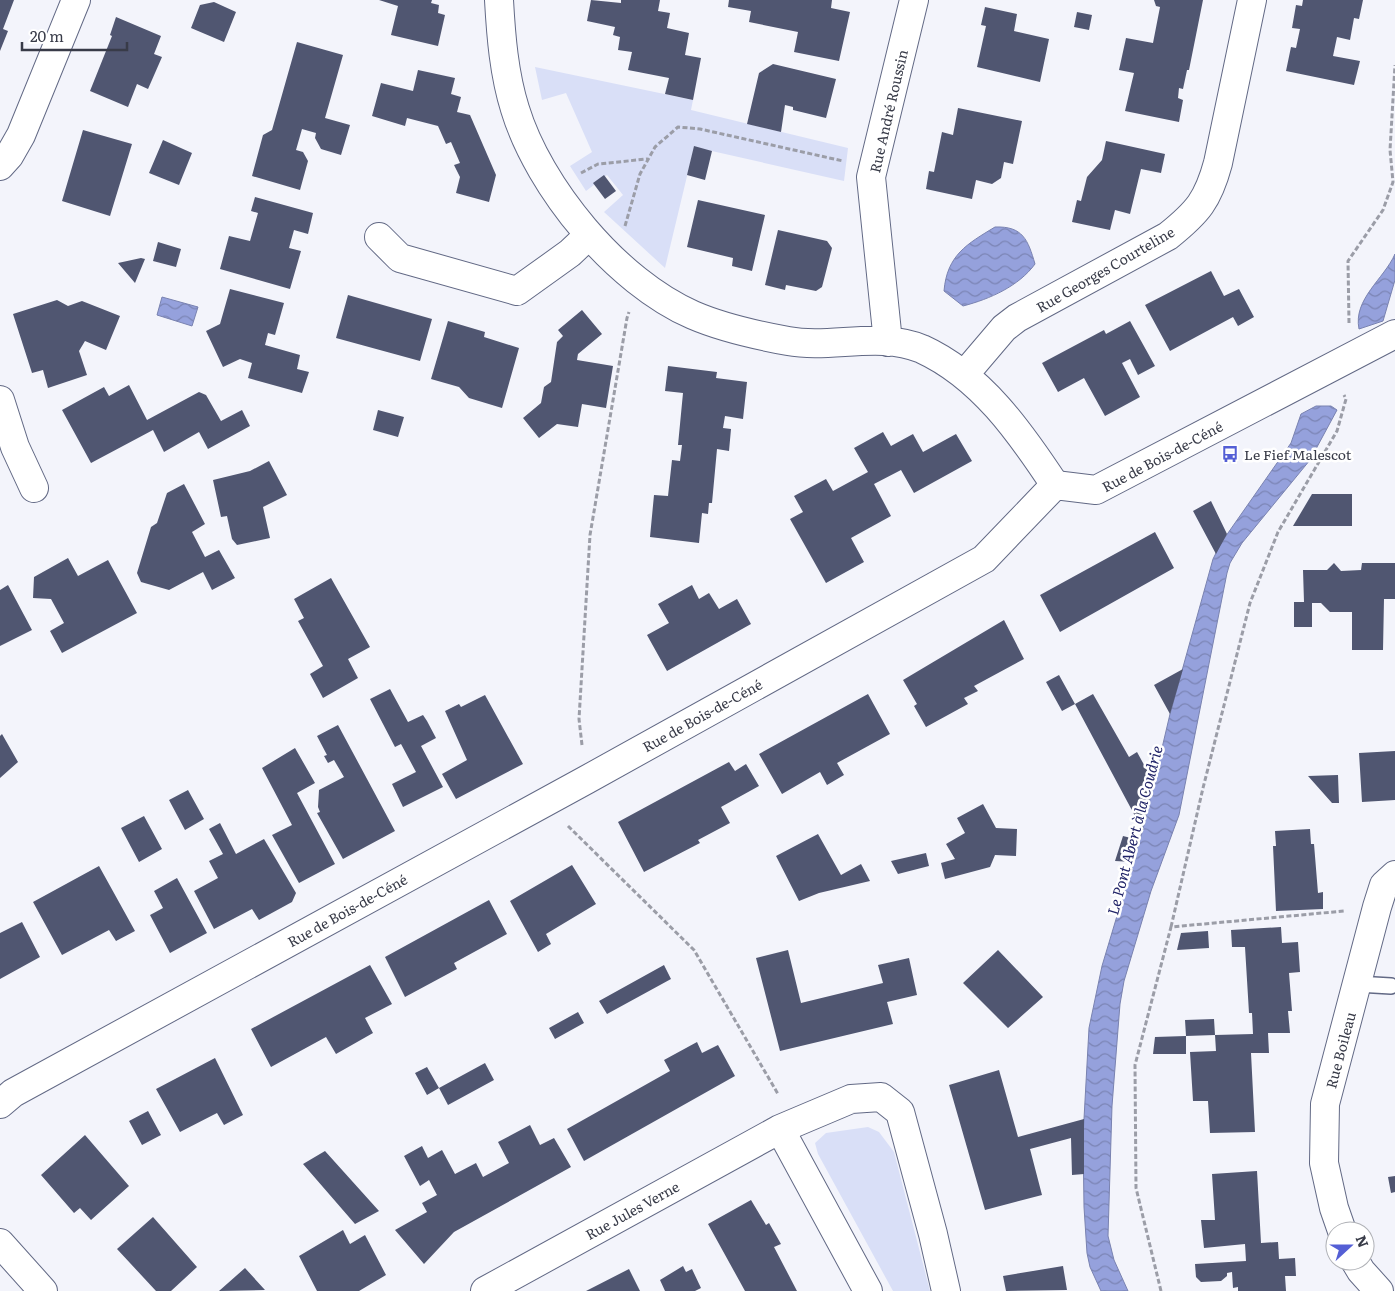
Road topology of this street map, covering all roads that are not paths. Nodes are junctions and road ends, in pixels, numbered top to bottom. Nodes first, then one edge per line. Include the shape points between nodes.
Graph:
1 (76, 0) edge
2 (499, 0) edge
3 (914, 0) edge
4 (1252, 0) edge
5 (0, 166) edge
6 (588, 236) junction
7 (379, 237) dead end
8 (1395, 334) edge
9 (888, 342) junction
10 (964, 375) junction
11 (0, 400) edge
12 (1054, 485) junction
13 (34, 488) dead end
14 (1395, 875) edge
15 (1357, 984) junction
16 (1391, 986) dead end
17 (0, 1104) edge
18 (780, 1129) junction
19 (1339, 1221) edge
20 (0, 1243) edge
21 (1360, 1271) edge
22 (43, 1291) edge
23 (484, 1291) edge
24 (868, 1291) edge
25 (946, 1291) edge
26 (1379, 1291) edge

1 - 5 street via 21,135
2 - 6 street via 502,50 514,109 536,159
3 - 9 street, Rue André Roussin via 871,177
4 - 10 street, Rue Georges Courteline via 1218,163 1211,189 1201,205 1168,236 1017,318 1004,328
6 - 7 street via 570,253 516,291 400,258
6 - 9 street via 643,285 691,314 728,328 791,342
8 - 12 street, Rue de Bois-de-Céné via 1096,490
9 - 10 street via 921,349
10 - 12 street via 1022,436
11 - 13 street via 15,447
12 - 17 street, Rue de Bois-de-Céné via 984,559 13,1093
14 - 15 street, Rue Boileau via 1384,885
15 - 16 lane
15 - 19 street, Rue Boileau via 1326,1104 1323,1138 1324,1163
18 - 23 street, Rue Jules Verne
18 - 24 street
18 - 25 street, Rue Jules Verne via 851,1099 881,1097 900,1112
20 - 22 street
21 - 26 street

